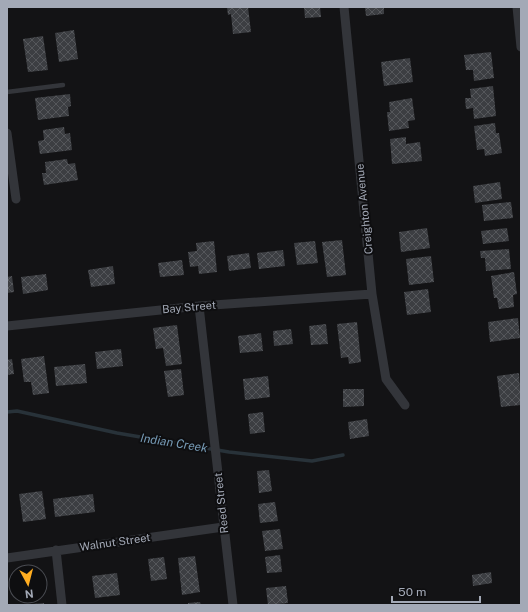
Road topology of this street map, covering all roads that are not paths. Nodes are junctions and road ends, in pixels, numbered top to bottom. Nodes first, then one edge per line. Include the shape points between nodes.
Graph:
1 (344, 7) edge
2 (517, 7) edge
3 (521, 47) edge
4 (63, 85) dead end
5 (7, 92) edge
6 (7, 133) edge
7 (16, 200) dead end
8 (372, 294) junction
9 (198, 306) junction
10 (7, 326) edge
11 (405, 405) dead end
12 (223, 527) junction
13 (56, 550) junction
14 (7, 558) edge
15 (62, 605) edge
16 (233, 605) edge

1 - 8 street, Creighton Avenue
2 - 3 street
4 - 5 lane
6 - 7 street
8 - 9 street, Bay Street
8 - 11 street, Creighton Avenue via 386,379
9 - 10 street, Bay Street
9 - 12 street, Reed Street
12 - 13 street, Walnut Street
12 - 16 street, Reed Street
13 - 14 street, Walnut Street
13 - 15 street

